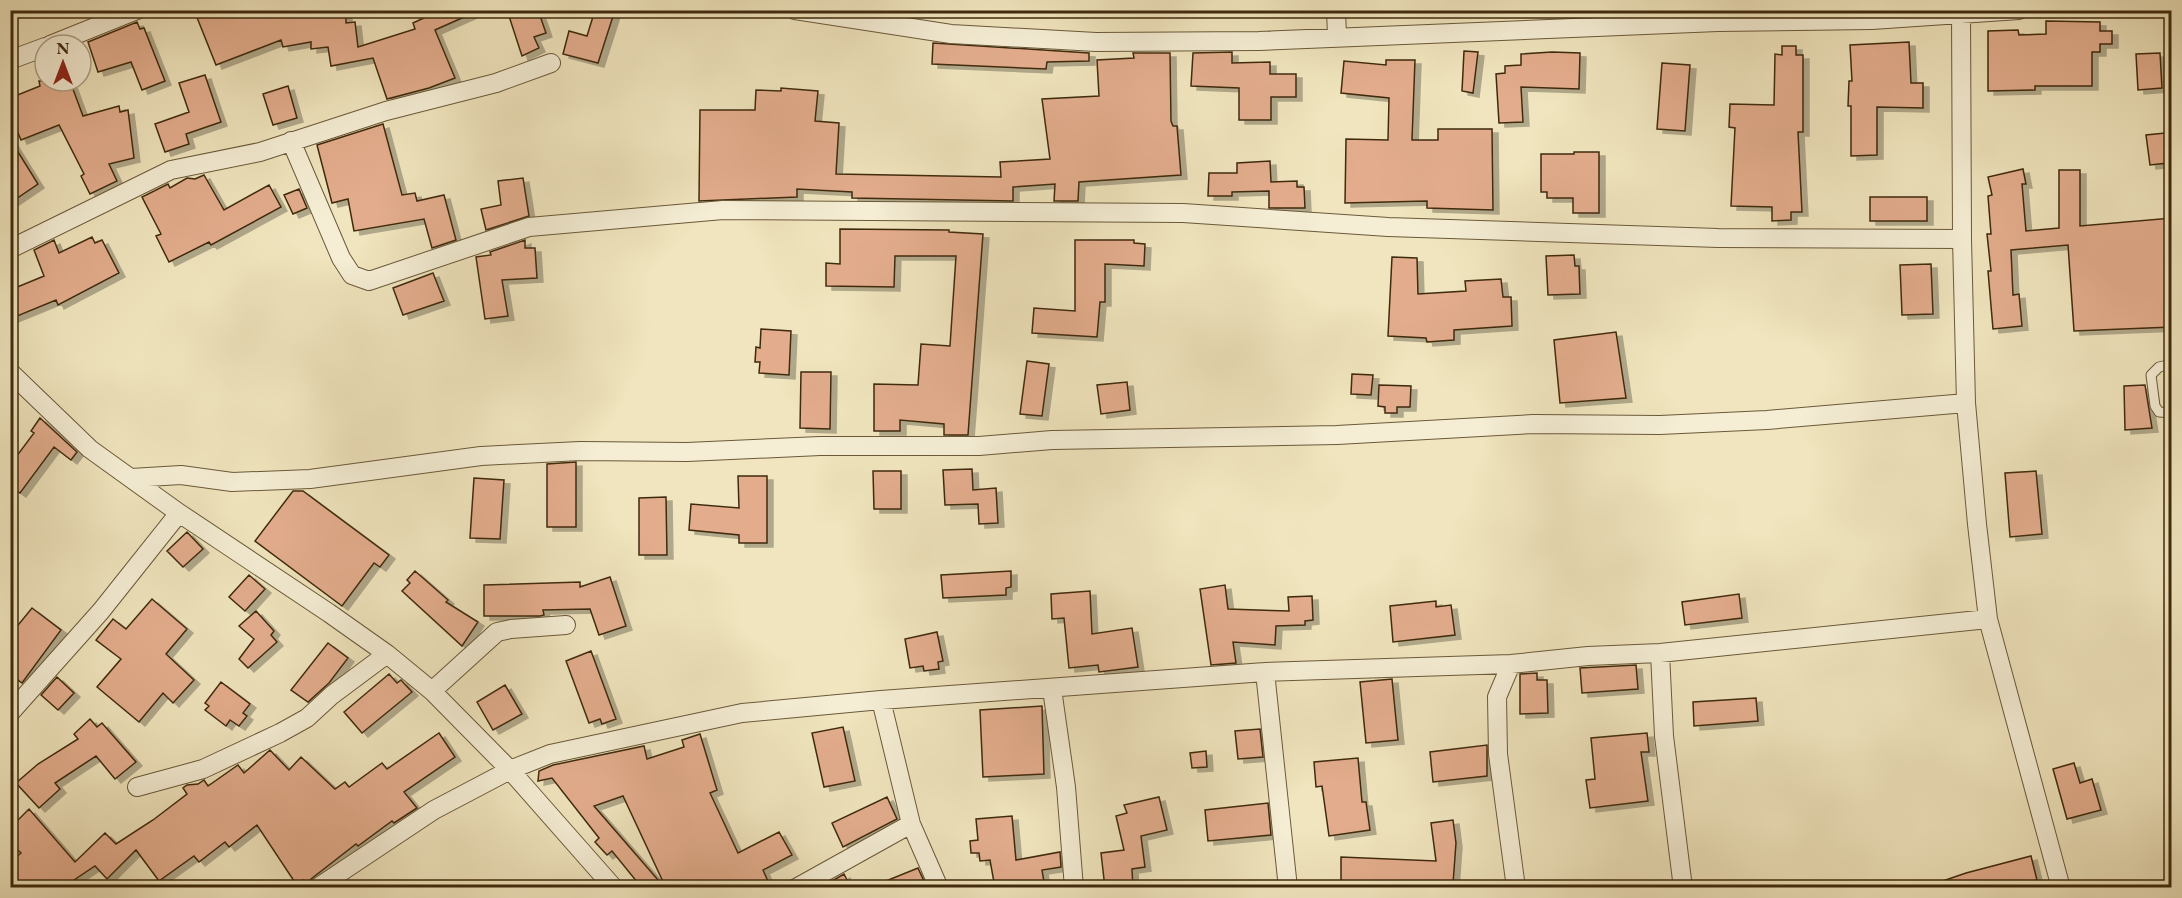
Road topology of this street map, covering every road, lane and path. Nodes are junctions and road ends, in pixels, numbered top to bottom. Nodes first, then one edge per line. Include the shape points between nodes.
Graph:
1 (137, 10) edge
2 (795, 10) edge
3 (1336, 10) edge
4 (2019, 10) edge
5 (1961, 13) edge
6 (80, 33) edge
7 (1337, 36) junction
8 (33, 51) edge
9 (10, 60) edge
10 (551, 63) dead end
11 (291, 141) junction
12 (1962, 239) junction
13 (10, 249) edge
14 (2172, 364) edge
15 (10, 372) edge
16 (1966, 403) junction
17 (2172, 412) edge
18 (131, 478) junction
19 (179, 513) junction
20 (1988, 619) junction
21 (566, 626) dead end
22 (1660, 653) junction
23 (387, 654) junction
24 (1511, 664) junction
25 (1265, 672) junction
26 (1052, 689) junction
27 (432, 691) junction
28 (881, 700) junction
29 (10, 713) edge
30 (510, 770) junction
31 (137, 787) dead end
32 (911, 824) junction
33 (317, 888) edge
34 (614, 888) edge
35 (796, 888) edge
36 (939, 888) edge
37 (1074, 888) edge
38 (1288, 888) edge
39 (1516, 888) edge
40 (1683, 888) edge
41 (2061, 888) edge

1 - 6 street
2 - 7 street via 951,34 1084,41 1259,41
3 - 7 street
4 - 5 street
5 - 7 street
5 - 12 street
8 - 9 street
10 - 11 street via 496,83 386,111
11 - 12 street via 341,258 352,275 369,281 529,227 723,210 1183,213 1388,228 1718,238
11 - 13 street via 260,152 171,170
12 - 16 street
14 - 17 lane via 2151,375 2155,406 2159,412
15 - 18 street via 90,449
16 - 18 street via 1660,425 1533,424 1337,435 1052,440 979,446 580,451 481,456 310,479 232,482 181,475
16 - 20 street
18 - 19 street
19 - 23 street
19 - 29 street
20 - 22 street
20 - 41 street
21 - 27 street via 497,632
22 - 24 street
22 - 40 street via 1664,736
23 - 27 street
23 - 31 street via 298,723 203,769
24 - 25 street
24 - 39 street via 1497,697 1498,754
25 - 26 street
25 - 38 street
26 - 28 street
26 - 37 street via 1066,788
27 - 30 street
28 - 30 street via 731,715 550,754
28 - 32 street
30 - 33 street via 434,810
30 - 34 street
32 - 35 street
32 - 36 street

